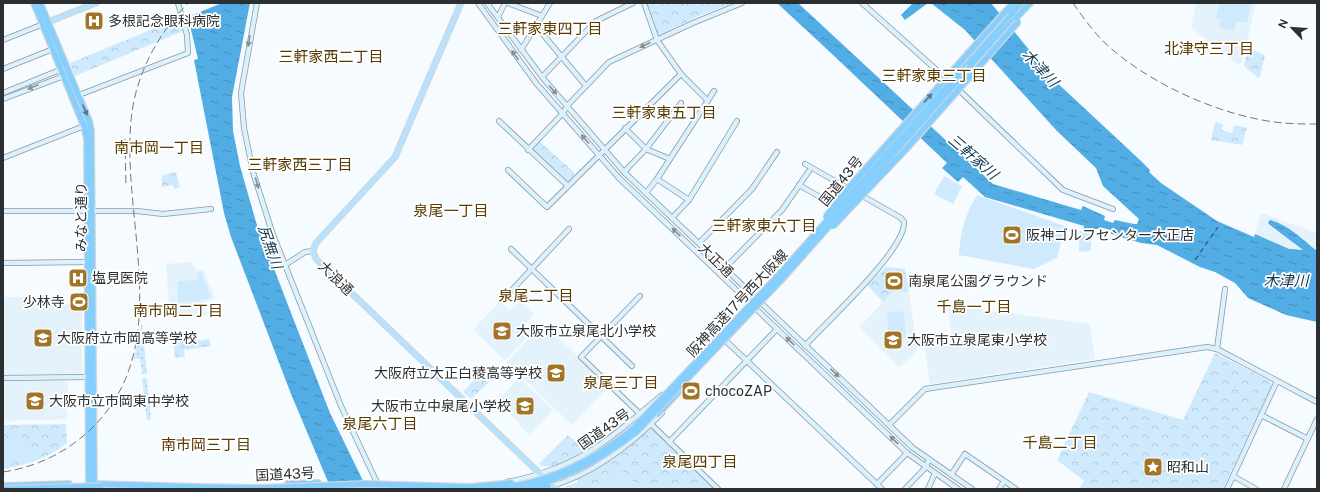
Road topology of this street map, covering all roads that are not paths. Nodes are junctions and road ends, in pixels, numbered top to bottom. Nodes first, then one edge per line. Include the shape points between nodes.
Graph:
1 (34, 3) edge
2 (40, 3) edge
3 (96, 3) edge
4 (178, 3) edge
5 (256, 3) edge
6 (461, 3) edge
7 (478, 3) edge
8 (487, 3) edge
9 (506, 3) edge
10 (550, 3) edge
11 (633, 3) edge
12 (644, 3) edge
13 (742, 3) edge
14 (862, 3) edge
15 (1013, 3) edge
16 (1016, 3) edge
17 (1021, 3) edge
18 (1025, 3) edge
19 (1030, 3) edge
20 (1034, 3) edge
21 (1006, 11) junction
22 (542, 16) junction
23 (498, 17) junction
24 (1016, 20) junction
25 (46, 23) junction
26 (536, 26) junction
27 (3, 40) edge
28 (657, 40) junction
29 (53, 49) junction
30 (521, 50) junction
31 (561, 56) junction
32 (973, 57) junction
33 (970, 67) junction
34 (3, 69) edge
35 (63, 72) junction
36 (681, 74) junction
37 (958, 74) junction
38 (542, 77) junction
39 (586, 86) junction
40 (714, 91) dead end
41 (3, 93) edge
42 (945, 94) junction
43 (79, 96) junction
44 (3, 99) edge
45 (708, 101) junction
46 (681, 103) dead end
47 (567, 106) junction
48 (928, 111) junction
49 (563, 113) junction
50 (499, 121) dead end
51 (737, 121) dead end
52 (84, 126) junction
53 (625, 128) junction
54 (605, 149) junction
55 (646, 149) junction
56 (528, 150) junction
57 (777, 152) dead end
58 (599, 155) junction
59 (3, 158) edge
60 (670, 159) junction
61 (805, 164) dead end
62 (508, 170) dead end
63 (809, 171) dead end
64 (624, 172) junction
65 (657, 180) junction
66 (853, 183) junction
67 (568, 186) junction
68 (799, 186) junction
69 (646, 193) junction
70 (864, 195) junction
71 (689, 200) junction
72 (834, 205) dead end
73 (211, 209) dead end
74 (1113, 209) dead end
75 (90, 211) junction
76 (3, 212) edge
77 (672, 218) junction
78 (569, 228) dead end
79 (699, 243) junction
80 (511, 249) dead end
81 (313, 251) junction
82 (90, 262) junction
83 (3, 263) edge
84 (285, 264) junction
85 (725, 268) junction
86 (532, 269) junction
87 (1225, 289) dead end
88 (512, 290) dead end
89 (640, 296) dead end
90 (755, 298) junction
91 (750, 303) junction
92 (761, 304) junction
93 (756, 309) junction
94 (777, 329) junction
95 (601, 336) junction
96 (726, 341) junction
97 (805, 345) junction
98 (1217, 349) junction
99 (801, 352) junction
100 (747, 361) junction
101 (632, 366) dead end
102 (89, 377) junction
103 (3, 378) edge
104 (1277, 381) junction
105 (662, 395) junction
106 (668, 402) junction
107 (1317, 402) edge
108 (640, 414) junction
109 (1262, 415) junction
110 (1317, 419) edge
111 (651, 424) junction
112 (889, 426) junction
113 (1308, 439) junction
114 (669, 442) junction
115 (907, 453) junction
116 (929, 460) junction
117 (926, 467) junction
118 (935, 473) junction
119 (540, 474) junction
120 (951, 475) junction
121 (1233, 476) junction
122 (1004, 481) junction
123 (318, 483) dead end
124 (877, 484) junction
125 (421, 485) junction
126 (183, 486) junction
127 (3, 487) edge
128 (92, 487) edge
129 (554, 487) edge
130 (147, 489) edge
131 (315, 489) edge
132 (380, 489) edge
133 (494, 489) edge
134 (520, 489) edge
135 (537, 489) edge
136 (542, 489) edge
137 (718, 489) edge
138 (882, 489) edge
139 (905, 489) edge
140 (928, 489) edge
141 (958, 489) edge
142 (972, 489) edge
143 (999, 489) edge
144 (1016, 489) edge
145 (1227, 489) edge
146 (1256, 489) edge
147 (1284, 489) edge

1 - 25 highway, みなと通り
2 - 25 highway, みなと通り
3 - 25 main road
4 - 43 street via 187,35 188,53
5 -> 84 street via 242,83 243,116 257,184
6 - 81 main road, 大浪通 via 395,157 316,243
49 -> 7 street, 大正通 via 536,83
8 - 23 street, 大正通
9 - 22 street
9 - 23 street
10 - 22 street
11 - 31 street via 596,21
12 - 28 street
13 - 28 street
14 - 74 street via 961,92 1063,190
15 - 21 highway, 国道43号
16 - 32 highway
17 - 32 highway
18 - 33 highway
19 - 24 highway
20 - 70 highway, 国道43号, bridge
21 - 37 highway, bridge via 976,47
66 -> 21 highway, 国道43号, bridge
22 - 26 street
23 - 30 street, 大正通
24 - 33 highway
24 - 42 highway, bridge via 977,64
25 - 27 street
25 - 29 highway, みなと通り
25 - 43 highway, みなと通り
26 - 30 street
26 - 31 street
28 - 36 street
28 -> 39 street via 609,62
29 - 34 street
29 - 35 highway, みなと通り
30 - 38 street, 大正通
31 - 38 street
31 - 39 street
32 - 37 highway, 阪神高速17号西大阪線
33 - 42 highway, 阪神高速17号西大阪線, bridge
35 - 41 street
35 -> 44 street
35 - 52 highway, みなと通り
36 - 45 street
36 - 53 street
37 - 48 highway, 阪神高速17号西大阪線, bridge
38 -> 47 street, 大正通
39 - 47 street
40 - 45 street
42 - 48 highway, 阪神高速17号西大阪線, bridge
43 -> 75 highway, みなと通り via 91,130
45 - 60 street
46 - 55 street
47 - 49 street
47 - 54 street, 大正通
48 - 66 highway, bridge
48 - 70 highway, bridge via 909,141
48 - 133 highway, 阪神高速17号西大阪線, bridge via 748,310 634,428 607,449 570,468 530,482
48 - 134 highway, 阪神高速17号西大阪線, bridge via 776,284 637,431 582,468
49 - 56 street
58 -> 49 street, 大正通
50 - 56 street
51 - 71 street
52 - 59 street
52 - 75 highway, みなと通り via 87,140
53 - 54 street
53 - 55 street
54 - 58 street
54 - 64 street, 大正通
55 - 60 street
55 - 64 street
56 - 67 street
57 - 79 street via 752,189
58 - 67 street
91 -> 58 street, 大正通 via 619,178
60 - 65 street
61 - 97 street via 901,218 904,224 902,232 884,261
62 - 67 street via 547,208
63 - 68 street
64 - 69 street, 大正通
65 - 69 street
65 - 71 street
66 - 90 highway, 国道43号, bridge via 819,227
68 - 72 street
68 - 85 street via 782,210
69 - 77 street, 大正通
70 - 92 highway, 国道43号, bridge
71 - 77 street
73 - 75 street via 163,214
75 - 76 street
75 - 82 highway, みなと通り
77 - 79 street, 大正通
78 - 86 street
79 - 85 street, 大正通
80 - 86 street
81 - 84 street via 305,252
81 - 119 main road, 大浪通 via 316,260
82 - 83 street
82 - 102 highway, みなと通り
82 - 128 highway, みなと通り
84 - 132 street via 341,406
85 - 90 street, 大正通
86 - 88 street
86 - 95 street
87 - 98 street
89 - 95 street
90 - 91 highway, 国道43号
90 - 92 street, 大正通
91 - 93 street, 大正通
91 - 105 highway, 国道43号
92 - 93 highway, 国道43号
92 - 97 street, 大正通
93 - 94 street, 大正通
93 - 96 highway, 国道43号
99 -> 94 street, 大正通
94 - 100 street
95 - 101 street
95 - 108 street via 581,357
96 - 100 street
96 - 106 highway, 国道43号
97 - 99 street
97 -> 112 street, 大正通
98 - 104 street
98 - 112 street via 1148,355 925,389
115 -> 99 street, 大正通
100 - 114 street
100 - 124 street
102 - 103 street
102 - 128 highway, みなと通り
104 - 107 street
104 - 109 street
105 - 108 street
105 - 125 highway, 国道43号, bridge via 622,434 601,449 550,473 528,480 470,487
106 - 111 street via 663,412
106 - 135 highway, 国道43号, bridge via 629,440 594,464
108 - 119 street via 616,435 589,453
109 - 113 street
109 - 121 street
110 - 113 street
111 - 114 street
111 - 129 street via 605,461
112 - 116 street, 大正通
113 - 147 street
114 - 137 street
115 - 117 street, 大正通
115 - 124 street
116 - 117 street
116 - 120 street, 大正通
117 - 118 street, 大正通
117 - 139 street
118 - 140 street
118 - 141 street, 大正通
119 - 125 street via 493,484
119 - 129 main road, 大浪通
120 - 122 street via 965,454
120 - 142 street, 大正通
121 - 145 street
121 - 146 street
122 - 143 street
122 - 144 street
123 - 126 highway
124 - 138 street
125 - 126 highway, 国道43号, bridge via 366,484 262,488
125 - 131 highway, bridge
126 - 128 highway, 国道43号
127 - 128 highway, 国道43号
127 - 130 highway, bridge via 101,486
129 - 136 street

